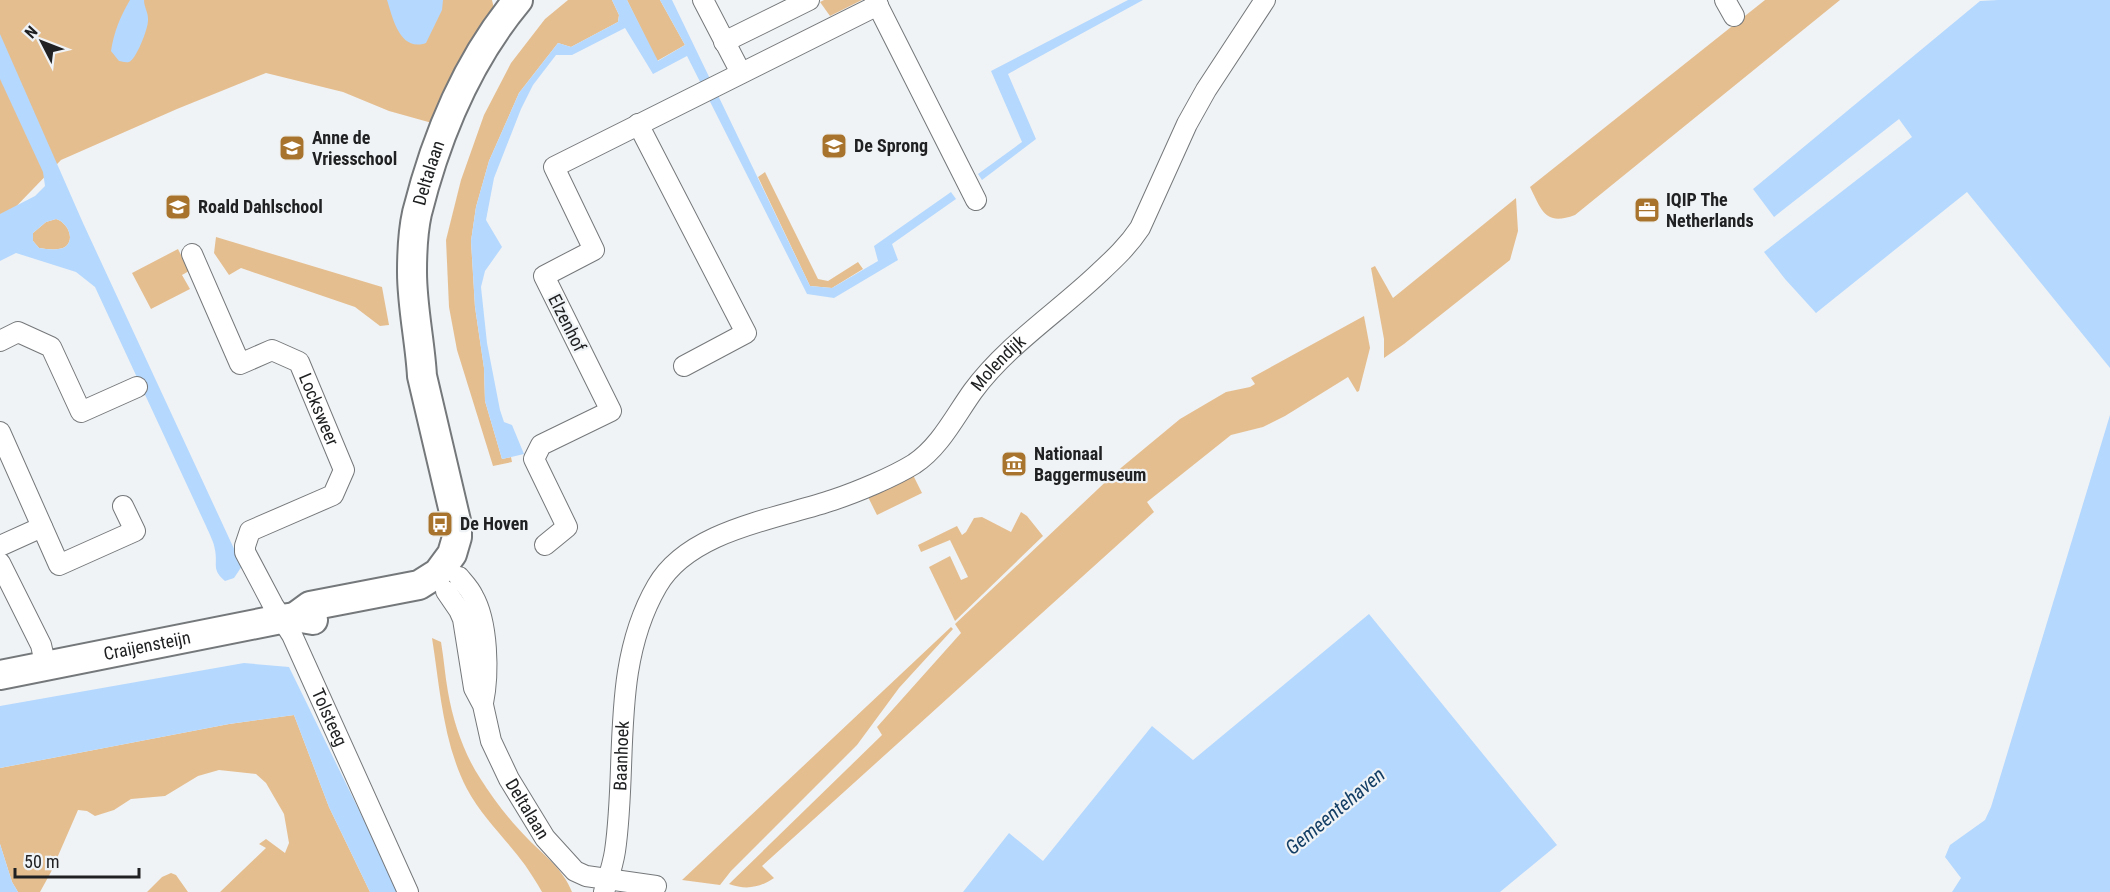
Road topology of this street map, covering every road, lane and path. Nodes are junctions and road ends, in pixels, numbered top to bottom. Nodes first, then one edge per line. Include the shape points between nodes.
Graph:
1 (703, 0) edge
2 (809, 0) edge
3 (1265, 0) edge
4 (518, 3) edge
5 (877, 3) edge
6 (787, 5) edge
7 (724, 42) junction
8 (741, 73) junction
9 (638, 124) junction
10 (976, 200) dead end
11 (192, 254) dead end
12 (0, 341) edge
13 (684, 366) dead end
14 (137, 387) dead end
15 (0, 432) edge
16 (123, 506) dead end
17 (42, 526) junction
18 (545, 545) dead end
19 (0, 546) edge
20 (245, 546) joint
21 (0, 563) edge
22 (448, 580) junction
23 (288, 618) junction
24 (641, 619) joint
25 (46, 667) junction
26 (0, 675) edge
27 (606, 885) edge
28 (656, 886) dead end
29 (408, 892) edge

1 - 7 street
2 - 6 street
3 - 24 street, Molendijk via 1196,107 1132,240 1086,285 1016,343 974,389 926,454 914,464 835,500 722,534 682,556 658,584
4 - 22 street, Deltalaan via 468,75 437,150 417,215 412,304 422,376 457,525
5 - 8 street, Elzenhof
5 - 10 street, Elzenhof
6 - 7 street
7 - 8 street
8 - 9 street, Elzenhof
9 - 13 street via 746,333
9 - 18 street, Elzenhof via 554,167 594,250 544,276 611,411 542,445 534,459 567,527
11 - 20 street, Locksweer via 240,364 272,350 299,362 344,470 333,495 250,531
12 - 14 street via 18,332 51,347 81,412
15 - 17 street
16 - 17 street via 135,531 59,565
17 - 19 street
20 - 23 street, Tolsteeg via 245,552
21 - 25 street via 41,645
22 - 23 street, Craijensteijn via 310,606
22 - 27 street, Deltalaan via 463,619 474,688 483,705 491,741 509,779 545,837 575,871
23 - 25 street, Craijensteijn
23 - 29 street, Tolsteeg via 292,636
24 - 27 street, Baanhoek via 627,681 615,852
25 - 26 street, Craijensteijn
27 - 28 street, Deltalaan

